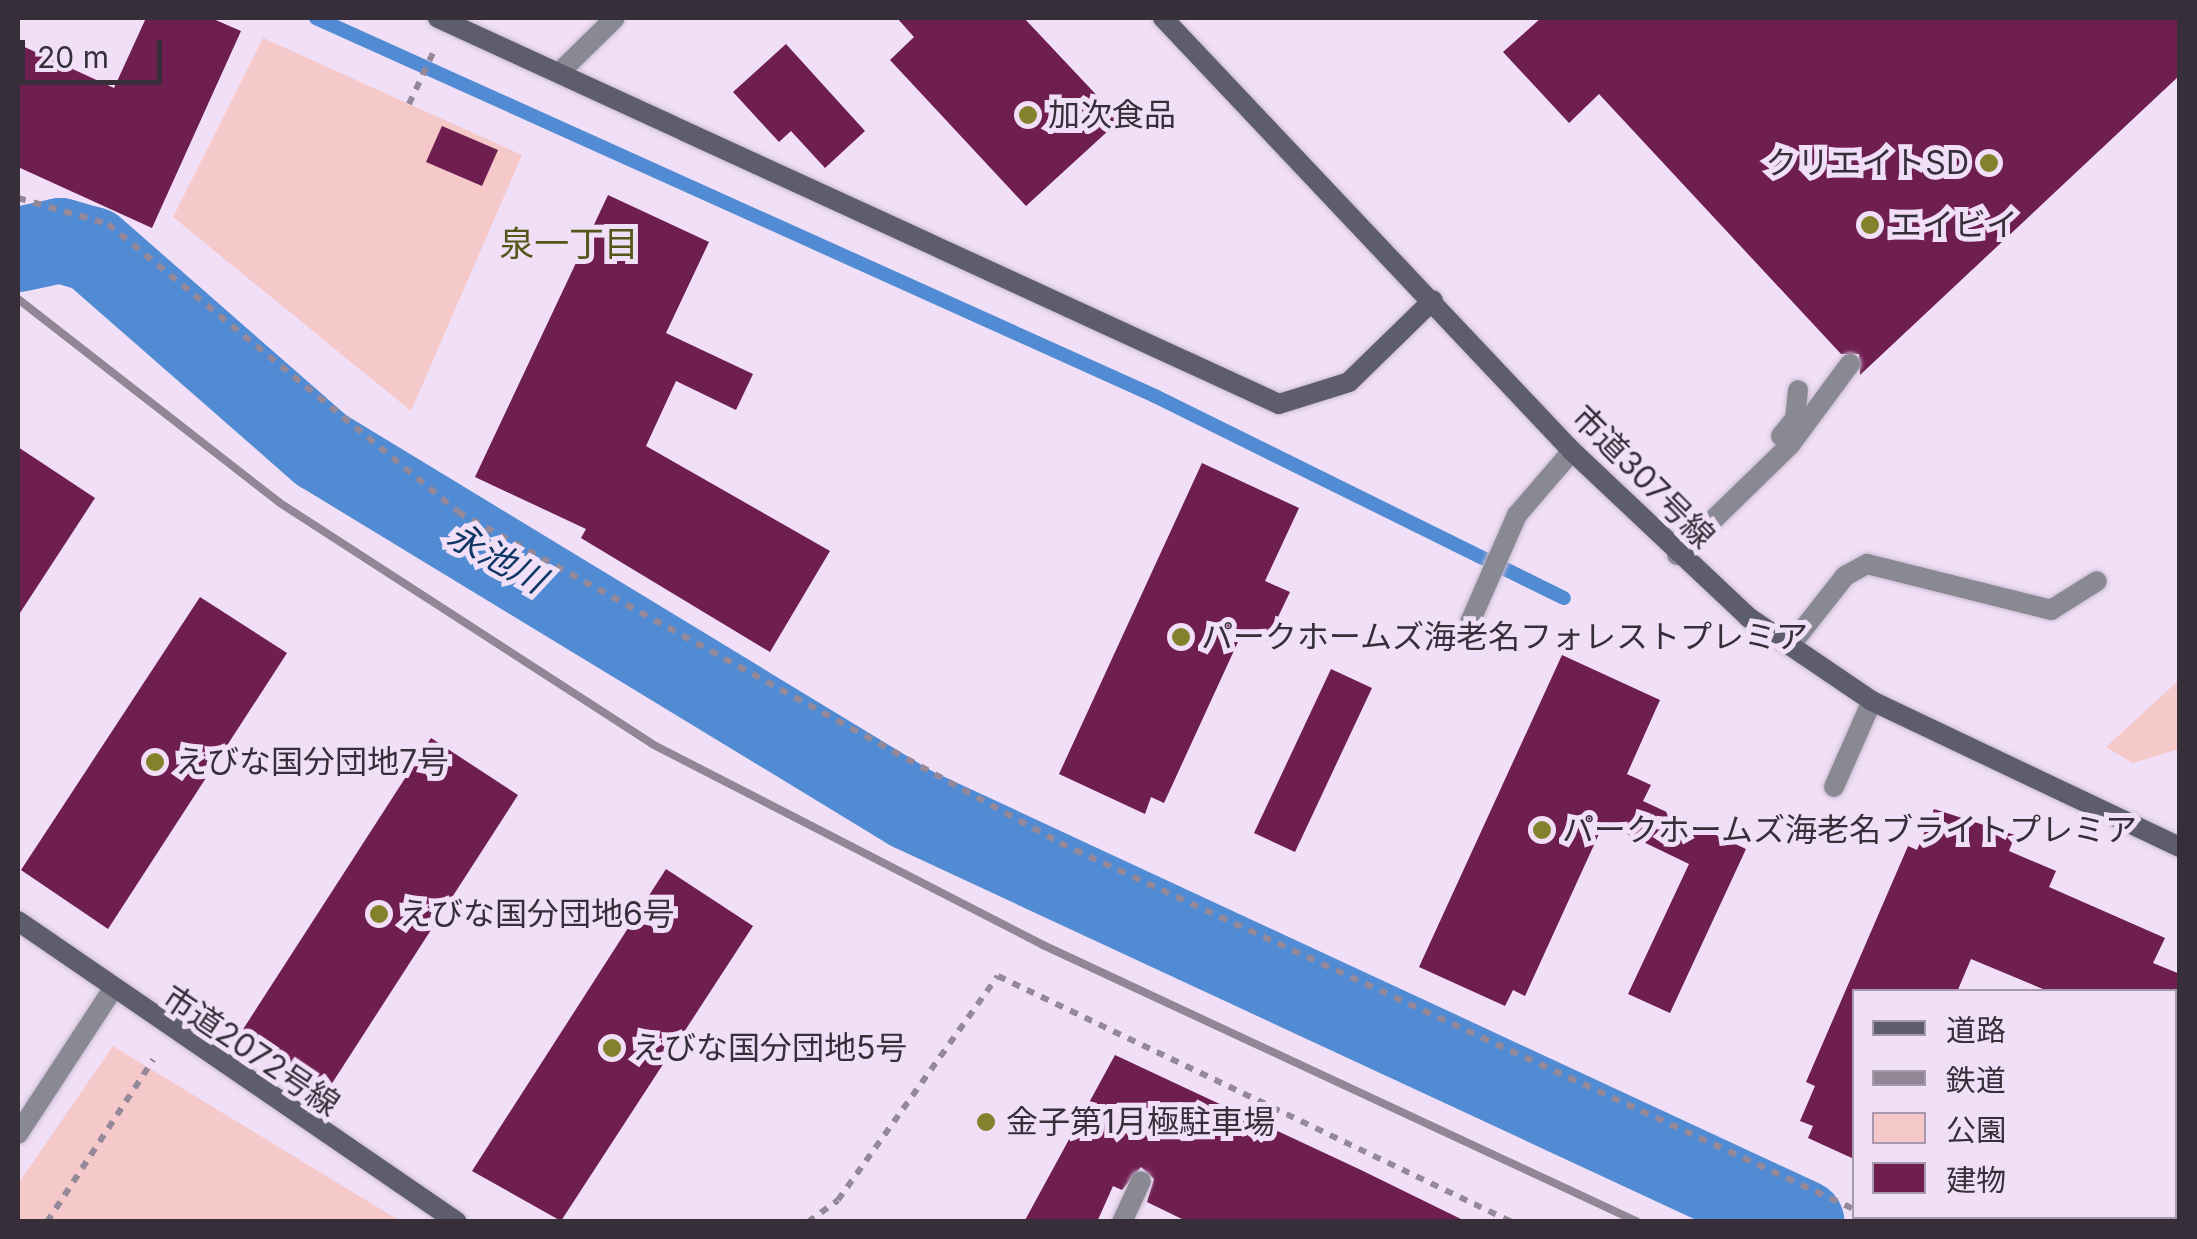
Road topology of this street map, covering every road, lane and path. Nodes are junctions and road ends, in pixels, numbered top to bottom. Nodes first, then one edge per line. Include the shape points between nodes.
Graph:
1 (438, 18) edge
2 (616, 18) edge
3 (1163, 18) edge
4 (432, 54) dead end
5 (559, 73) junction
6 (409, 104) dead end
7 (18, 198) edge
8 (1433, 300) junction
9 (1850, 364) dead end
10 (1798, 390) dead end
11 (1572, 451) junction
12 (1738, 488) junction
13 (1677, 555) junction
14 (2096, 581) dead end
15 (1470, 622) dead end
16 (1790, 646) junction
17 (1872, 701) junction
18 (1834, 787) dead end
19 (2180, 847) edge
20 (18, 921) edge
21 (112, 992) junction
22 (153, 1060) dead end
23 (18, 1134) edge
24 (1141, 1181) dead end
25 (1852, 1207) edge
26 (47, 1222) edge
27 (457, 1222) edge
28 (808, 1222) edge
29 (1122, 1222) edge
30 (1512, 1222) edge

1 - 5 street
2 - 5 street
3 - 8 street, 市道307号線
4 - 6 path
5 - 8 street via 1279,404 1349,382
7 - 25 path via 108,224 458,512 1060,843
8 - 11 street, 市道307号線
9 - 12 street via 1790,445
10 - 12 street via 1795,419
11 - 13 street, 市道307号線
11 - 15 street via 1517,515
12 - 13 street
13 - 16 street, 市道307号線
14 - 16 street via 2051,610 1866,564 1845,576
16 - 17 street, 市道307号線
17 - 18 street
17 - 19 street, 市道307号線
20 - 21 street, 市道2072号線
21 - 23 street
21 - 27 street, 市道2072号線
22 - 26 path
24 - 29 street
28 - 30 path via 838,1200 998,976

